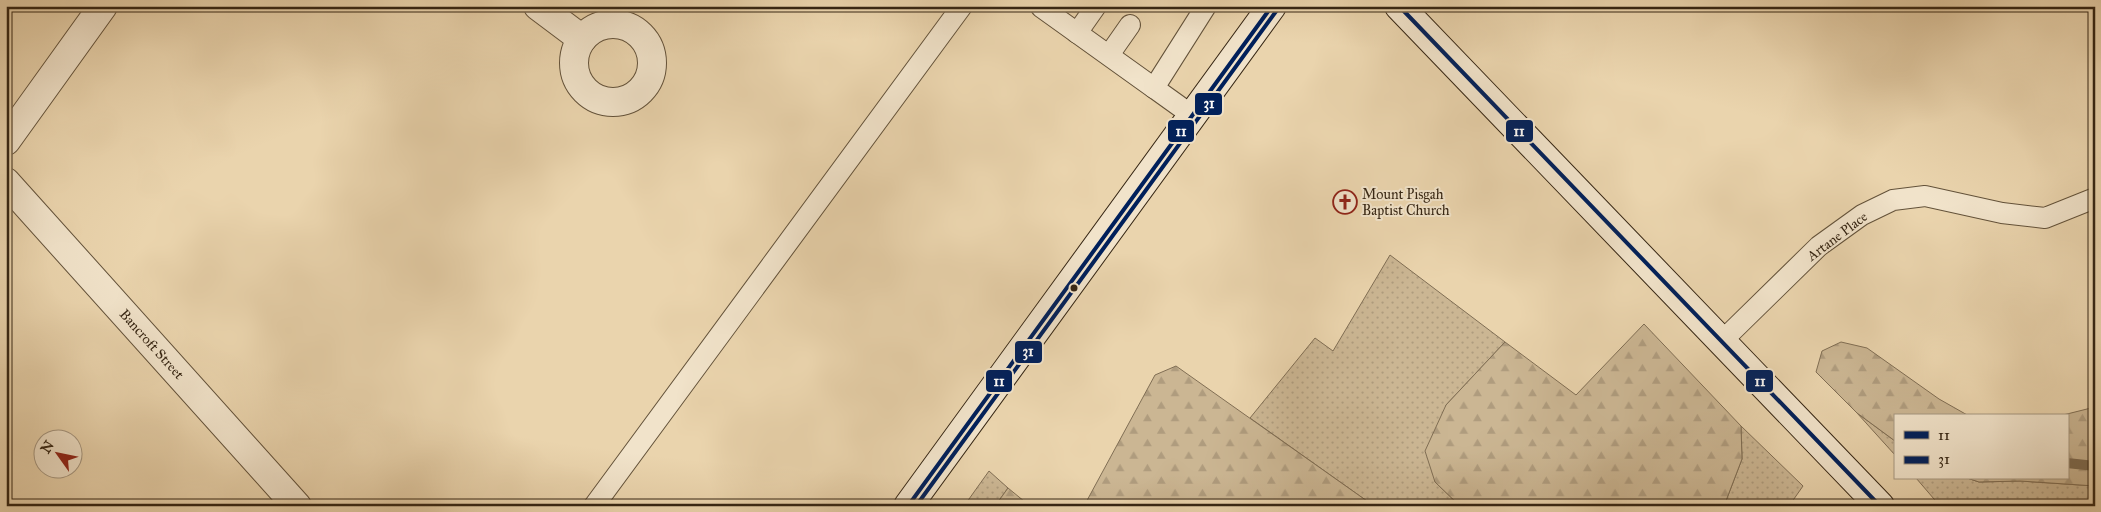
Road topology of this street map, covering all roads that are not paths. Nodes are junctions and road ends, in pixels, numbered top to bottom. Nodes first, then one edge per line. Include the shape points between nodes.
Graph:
1 (102, 6) edge
2 (538, 6) edge
3 (962, 6) edge
4 (1096, 6) edge
5 (1206, 6) edge
6 (1272, 6) edge
7 (1399, 6) edge
8 (1041, 7) edge
9 (1130, 25) dead end
10 (1078, 33) junction
11 (582, 39) dead end
12 (1109, 56) junction
13 (1154, 88) junction
14 (1193, 116) junction
15 (6, 141) edge
16 (6, 182) edge
17 (2095, 198) edge
18 (1722, 341) junction
19 (297, 506) edge
20 (594, 506) edge
21 (908, 506) edge
22 (1880, 506) edge

1 - 15 street
2 - 11 street
3 - 20 lane
4 - 10 lane
5 - 13 lane
6 - 14 street
7 - 18 street
8 - 10 lane
9 - 12 lane
10 - 12 lane
12 - 13 lane
13 - 14 lane
14 - 21 street
16 - 19 street, Bancroft Street
17 - 18 lane, Artane Place via 2044,218 2002,213 1925,196 1893,200 1862,215 1819,246
18 - 22 street

